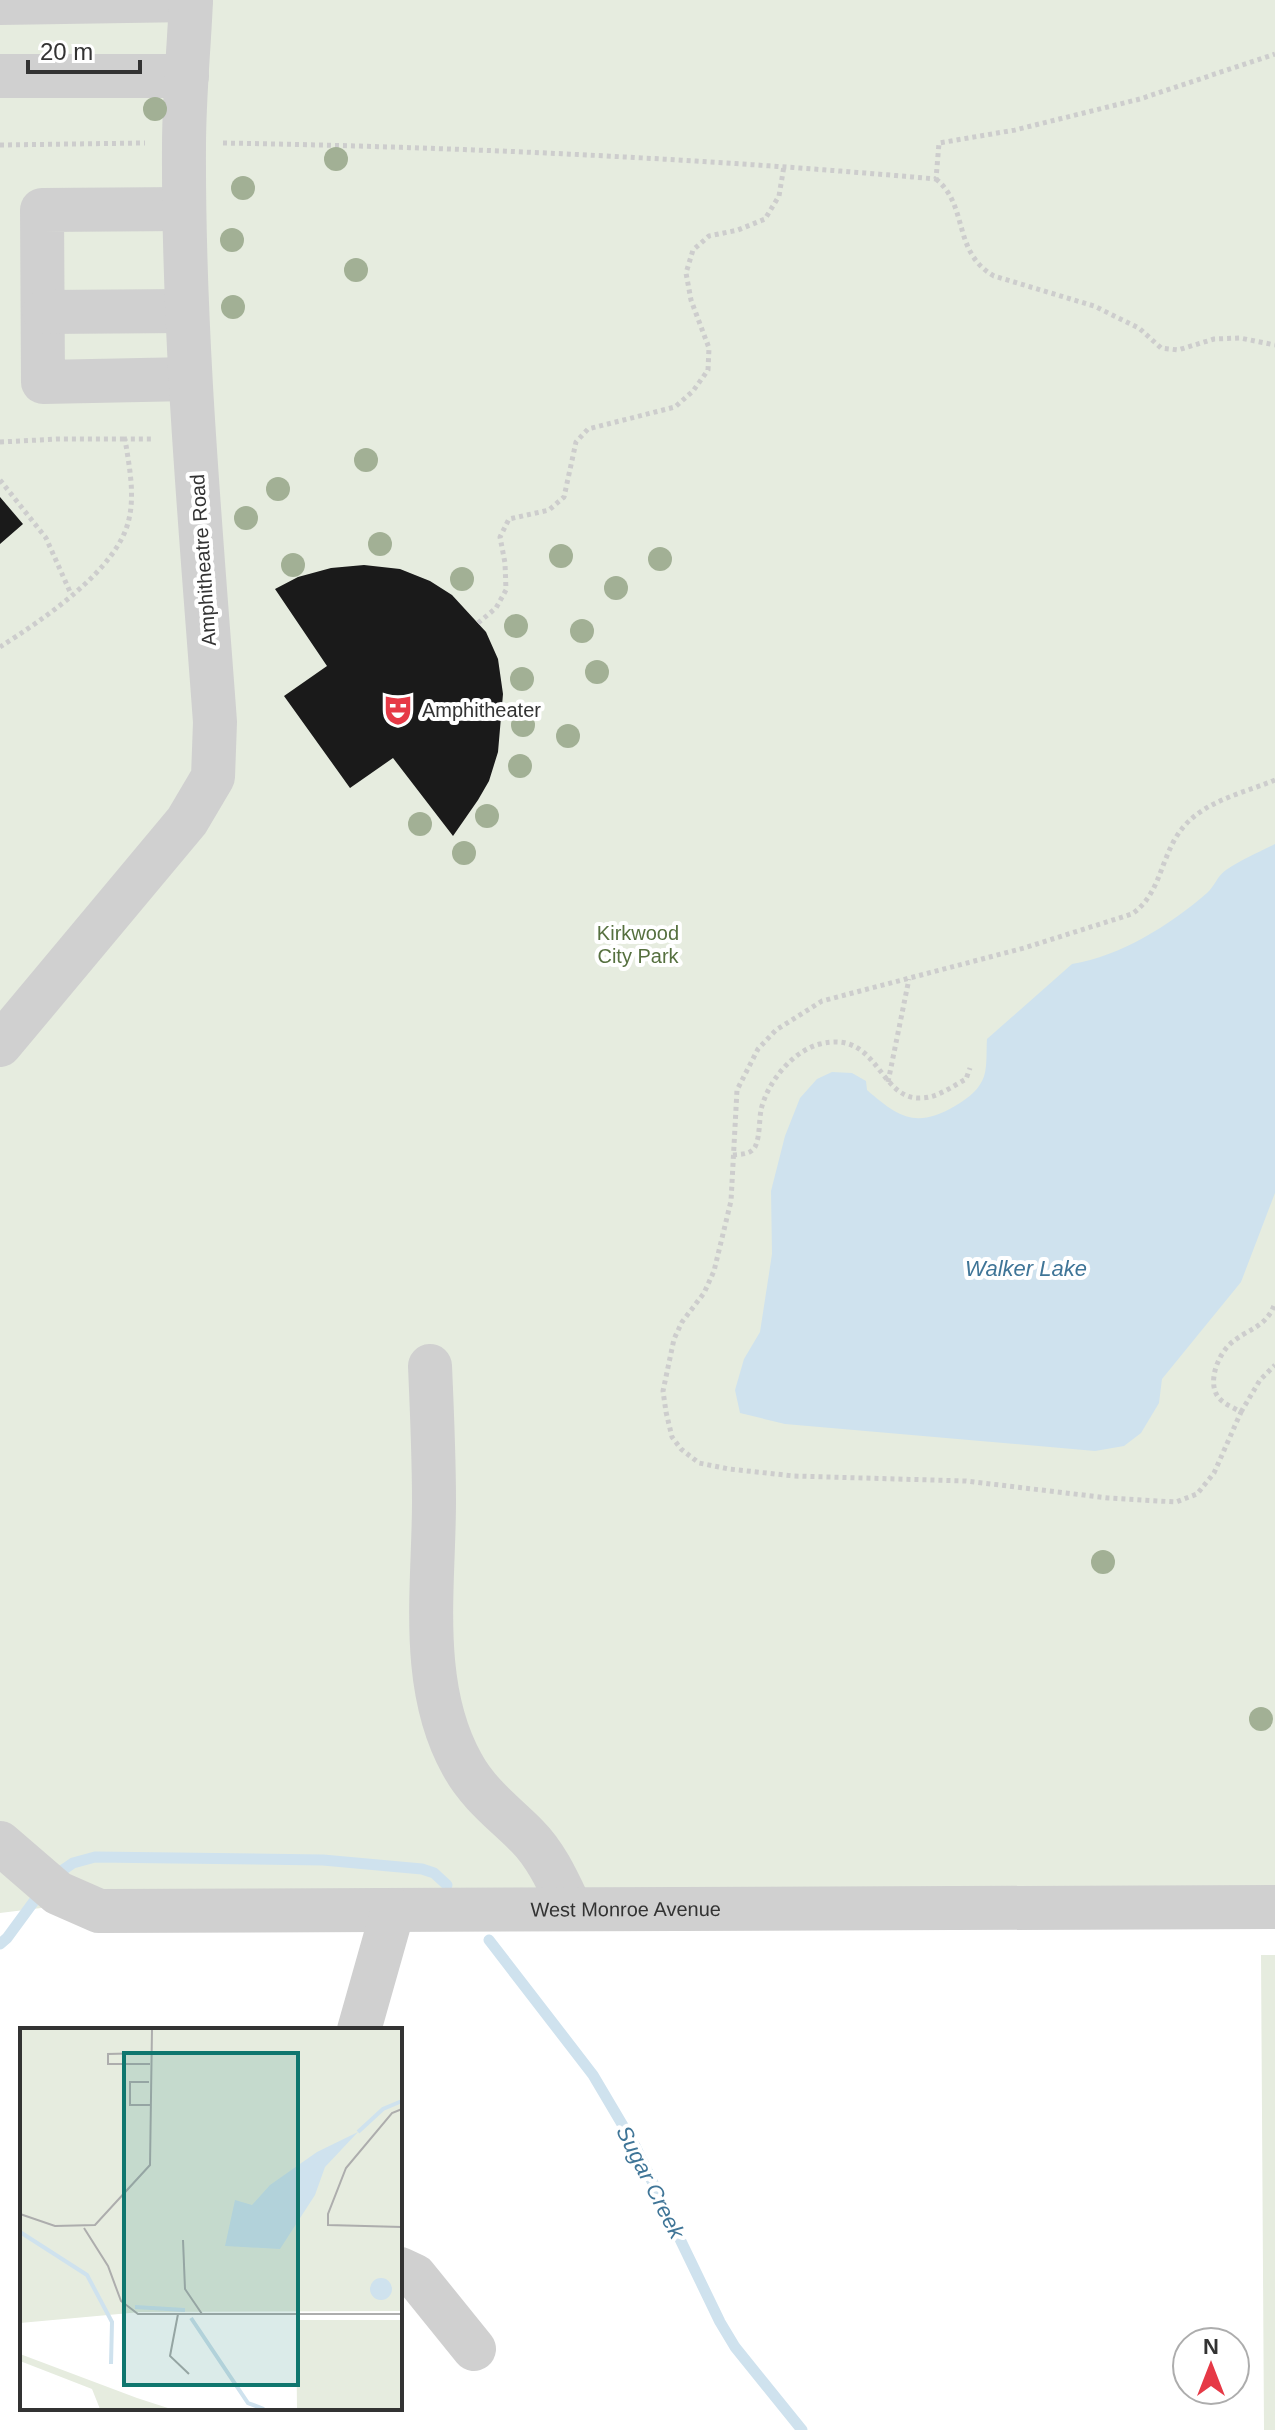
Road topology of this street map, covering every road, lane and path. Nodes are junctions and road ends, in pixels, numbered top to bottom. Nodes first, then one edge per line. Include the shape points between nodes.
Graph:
1 (191, 0) edge
2 (0, 3) edge
3 (1275, 54) edge
4 (0, 76) edge
5 (187, 76) junction
6 (184, 143) junction
7 (0, 145) edge
8 (784, 166) junction
9 (936, 179) junction
10 (184, 209) junction
11 (187, 311) junction
12 (44, 312) junction
13 (1275, 345) edge
14 (190, 379) junction
15 (125, 439) junction
16 (195, 439) junction
17 (0, 442) edge
18 (0, 480) edge
19 (71, 594) junction
20 (478, 623) dead end
21 (0, 647) edge
22 (1275, 780) edge
23 (909, 978) junction
24 (0, 1045) edge
25 (970, 1068) dead end
26 (888, 1083) junction
27 (733, 1155) junction
28 (1275, 1303) edge
29 (1275, 1365) edge
30 (430, 1366) dead end
31 (1241, 1412) junction
32 (0, 1843) edge
33 (1275, 1907) edge
34 (571, 1909) junction
35 (393, 1910) junction
36 (360, 2028) edge
37 (402, 2270) edge
38 (474, 2349) dead end

1 - 2 street
1 - 5 street, Amphitheatre Road
3 - 9 path via 1140,99 939,143
4 - 5 street
5 - 6 street, Amphitheatre Road
6 - 7 path
6 - 8 path via 374,146
6 - 10 street, Amphitheatre Road
8 - 9 path
8 - 20 path via 779,196 765,219 709,236 693,250 686,273 709,348 708,370 675,407 588,429 576,442 564,497 549,510 509,519 500,537 506,590 496,608
9 - 13 path via 949,189 971,256 994,276 1094,306 1139,328 1161,348 1178,350 1227,338
10 - 11 street, Amphitheatre Road
10 - 12 street via 42,210
11 - 12 street
11 - 14 street, Amphitheatre Road
12 - 14 street via 43,382
14 - 16 street, Amphitheatre Road
15 - 16 path
15 - 17 path
15 - 19 path via 129,520 109,560
16 - 24 street, Amphitheatre Road via 215,722 213,777 187,821
18 - 19 path via 52,547
19 - 21 path
22 - 23 path via 1204,808 1188,822 1151,895 1132,914
23 - 26 path
23 - 27 path via 822,1001 776,1030 758,1049 737,1090
25 - 26 path via 966,1079 932,1097 906,1096
26 - 27 path via 872,1057 854,1046 820,1044 787,1065 771,1085 755,1146 748,1154
27 - 31 path via 731,1201 714,1271 674,1339 663,1391 672,1437 699,1463 794,1476 966,1481 1176,1502 1197,1494 1214,1473
28 - 31 path via 1270,1316 1228,1346 1216,1366 1213,1387 1220,1400
29 - 31 path
30 - 34 street via 432,1664 447,1732 463,1766 489,1802 529,1838
32 - 35 street, West Monroe Avenue via 58,1893 99,1911
33 - 34 street, West Monroe Avenue
34 - 35 street, West Monroe Avenue
35 - 36 street
37 - 38 street via 415,2276

